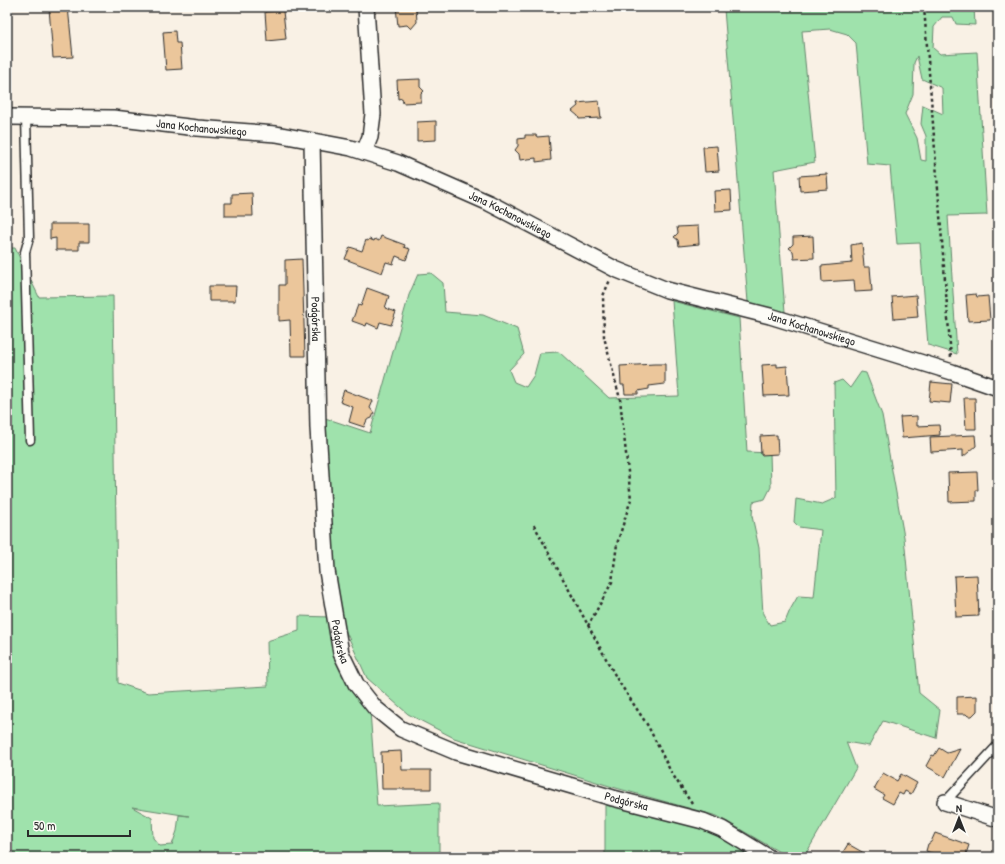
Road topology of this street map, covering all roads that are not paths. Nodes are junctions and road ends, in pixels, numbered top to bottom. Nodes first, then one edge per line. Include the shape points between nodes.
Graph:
1 (366, 7) edge
2 (7, 117) edge
3 (26, 117) junction
4 (312, 141) junction
5 (364, 152) junction
6 (998, 388) edge
7 (30, 440) dead end
8 (998, 745) edge
9 (945, 802) joint
10 (998, 819) edge
11 (768, 857) edge

1 - 5 street via 373,114 370,137
2 - 3 street, Jana Kochanowskiego
3 - 4 street, Jana Kochanowskiego via 113,118 276,134
3 - 7 lane via 29,238 25,252
4 - 5 street, Jana Kochanowskiego
4 - 11 street, Podgórska via 318,428 327,571 341,653 356,684 375,708 400,729 456,752 613,798 703,821 722,829
5 - 6 street, Jana Kochanowskiego via 398,163 489,203 615,268 667,290 770,316
8 - 9 lane
9 - 10 street

